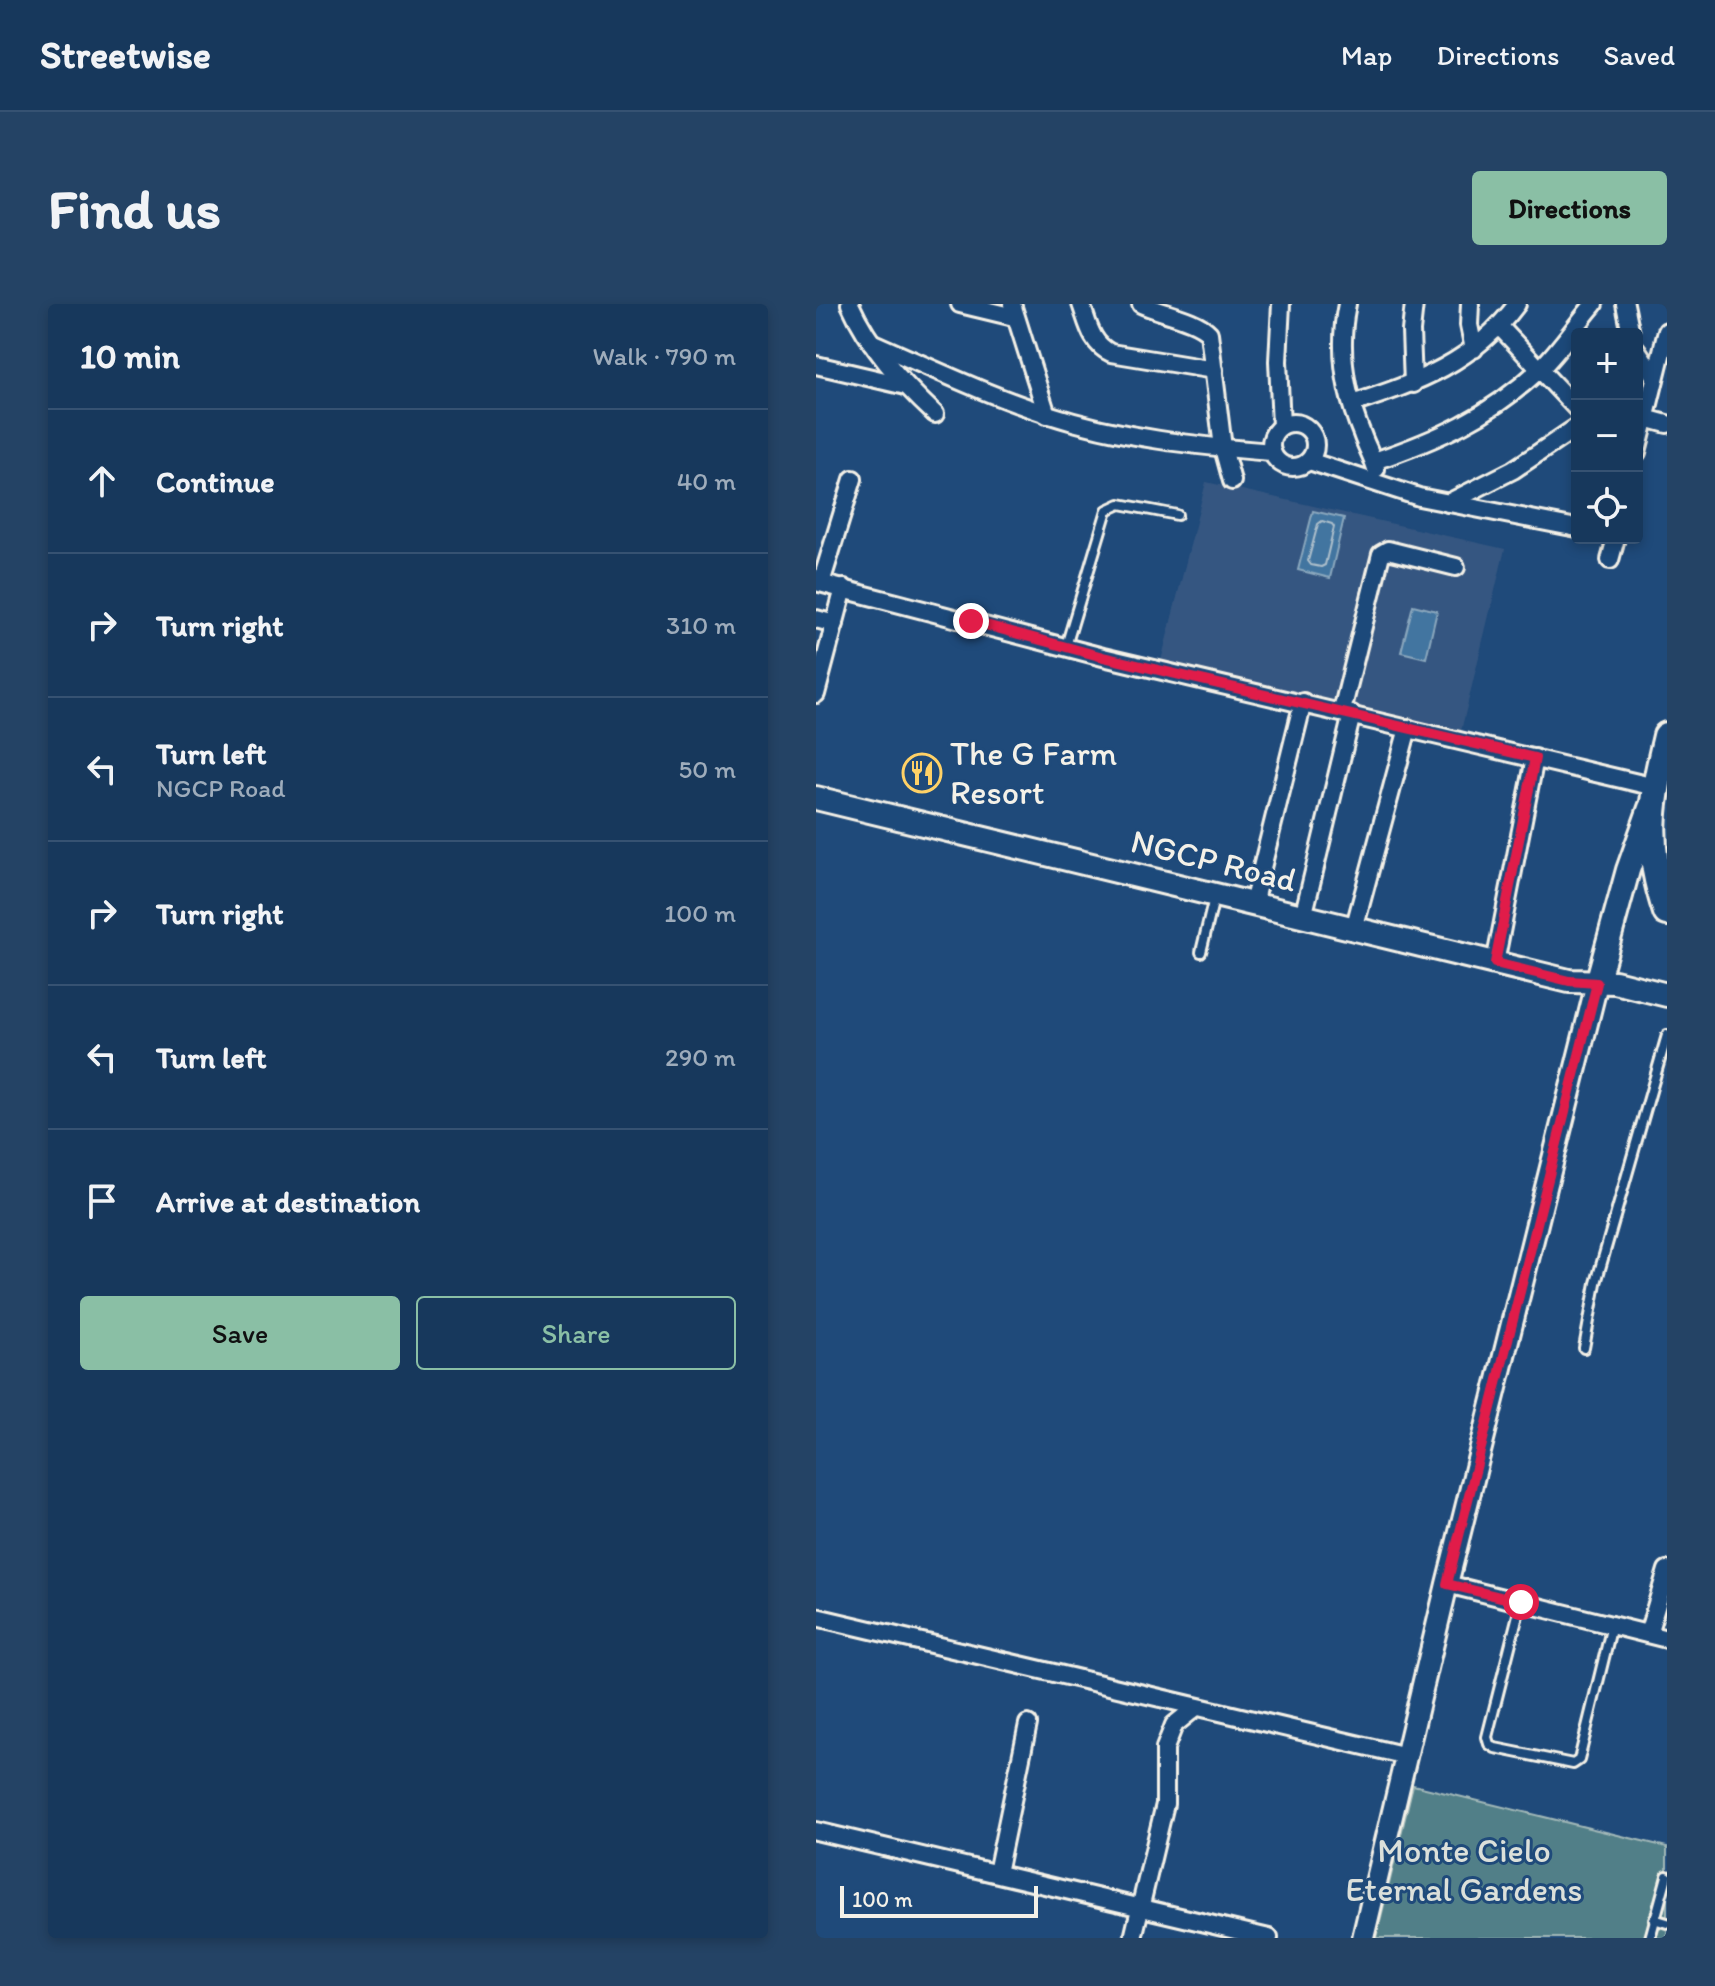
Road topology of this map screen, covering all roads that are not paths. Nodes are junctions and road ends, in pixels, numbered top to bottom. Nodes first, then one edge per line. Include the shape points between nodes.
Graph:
1 (850, 304) edge
2 (960, 304) edge
3 (1081, 304) edge
4 (1141, 304) edge
5 (1281, 304) edge
6 (1347, 304) edge
7 (1414, 304) edge
8 (1470, 304) edge
9 (1517, 304) edge
10 (1594, 304) edge
11 (1625, 304) edge
12 (1013, 310) edge
13 (1500, 327) junction
14 (1630, 328) edge
15 (1667, 331) edge
16 (871, 342) junction
17 (1474, 349) junction
18 (1643, 360) edge
19 (816, 365) edge
20 (1540, 369) junction
21 (1214, 370) junction
22 (1655, 377) junction
23 (1413, 384) junction
24 (906, 386) junction
25 (1659, 400) edge
26 (1571, 403) edge
27 (1352, 404) junction
28 (935, 414) dead end
29 (1047, 415) junction
30 (1645, 418) junction
31 (1667, 424) edge
32 (1281, 426) junction
33 (1643, 426) edge
34 (1571, 431) edge
35 (1223, 448) junction
36 (1272, 452) junction
37 (1309, 461) junction
38 (1374, 461) junction
39 (853, 479) dead end
40 (1232, 481) dead end
41 (1381, 486) junction
42 (1448, 503) junction
43 (1177, 515) dead end
44 (1571, 527) edge
45 (1614, 544) edge
46 (1610, 560) dead end
47 (1456, 567) dead end
48 (818, 582) edge
49 (844, 588) junction
50 (816, 619) edge
51 (835, 624) junction
52 (1065, 647) junction
53 (816, 694) edge
54 (1303, 702) junction
55 (1347, 713) junction
56 (1408, 728) junction
57 (1667, 736) edge
58 (1535, 758) junction
59 (1654, 795) junction
60 (816, 798) edge
61 (1214, 895) junction
62 (1253, 904) junction
63 (1667, 912) edge
64 (1303, 917) junction
65 (1354, 929) junction
66 (1201, 952) dead end
67 (1495, 963) junction
68 (1597, 983) junction
69 (1667, 995) edge
70 (1667, 1035) edge
71 (1584, 1348) dead end
72 (1667, 1570) edge
73 (1447, 1584) junction
74 (1521, 1602) junction
75 (816, 1617) edge
76 (1612, 1625) junction
77 (1648, 1634) junction
78 (1667, 1639) edge
79 (1195, 1708) junction
80 (1028, 1724) dead end
81 (1407, 1756) junction
82 (816, 1831) edge
83 (997, 1873) junction
84 (1667, 1876) edge
85 (1141, 1907) junction
86 (1654, 1919) junction
87 (1667, 1923) edge
88 (1133, 1938) edge
89 (1269, 1938) edge
90 (1363, 1938) edge
91 (1650, 1938) edge

1 - 16 street
2 - 12 street
3 - 21 street via 1096,343 1111,353
4 - 21 street via 1207,330
5 - 32 street
6 - 27 street via 1343,346
7 - 23 street
8 - 17 street
9 - 13 street
10 - 20 street
11 - 14 street
12 - 29 street
13 - 17 street
13 - 20 street
15 - 22 street
16 - 24 street
16 - 29 street
17 - 23 street
18 - 22 street
19 - 24 street
20 - 26 street
20 - 38 street via 1481,416 1430,442
21 - 35 street
22 - 25 street
23 - 27 street
24 - 28 street
25 - 30 street
27 - 38 street
29 - 35 street via 1177,444
30 - 31 street
30 - 33 street
32 - 36 street via 1272,438
32 - 37 street via 1307,428 1315,448
34 - 42 street via 1513,470
35 - 36 street
35 - 40 street
36 - 37 street via 1288,467
37 - 41 street
38 - 41 street
39 - 48 street
41 - 42 street
42 - 44 street
43 - 52 lane via 1120,504 1107,510
45 - 46 street
47 - 55 street via 1388,550 1381,554
48 - 49 street
49 - 51 street
49 - 52 street
50 - 51 street
51 - 53 street
52 - 54 street
54 - 55 street
54 - 62 street
55 - 56 street
55 - 64 street
56 - 58 street
56 - 65 street
57 - 59 highway
58 - 59 street
58 - 67 street
59 - 63 highway via 1655,871
59 - 68 main road
60 - 61 main road, NGCP Road
61 - 62 main road, NGCP Road
61 - 66 lane
62 - 64 main road, NGCP Road
64 - 65 main road, NGCP Road
65 - 67 main road, NGCP Road
67 - 68 main road, NGCP Road
68 - 69 main road, NGCP Road
68 - 73 street
70 - 71 lane via 1596,1283
72 - 77 street
73 - 74 street
73 - 81 street
74 - 76 street
74 - 76 lane via 1487,1737 1495,1748 1573,1764 1579,1760
75 - 79 street
76 - 77 street
77 - 78 street
79 - 81 street
79 - 85 street via 1174,1725 1165,1748 1165,1804
80 - 83 street
81 - 90 street
82 - 83 street
83 - 85 street
84 - 86 lane
85 - 88 street
85 - 89 street
86 - 87 lane
86 - 91 lane

